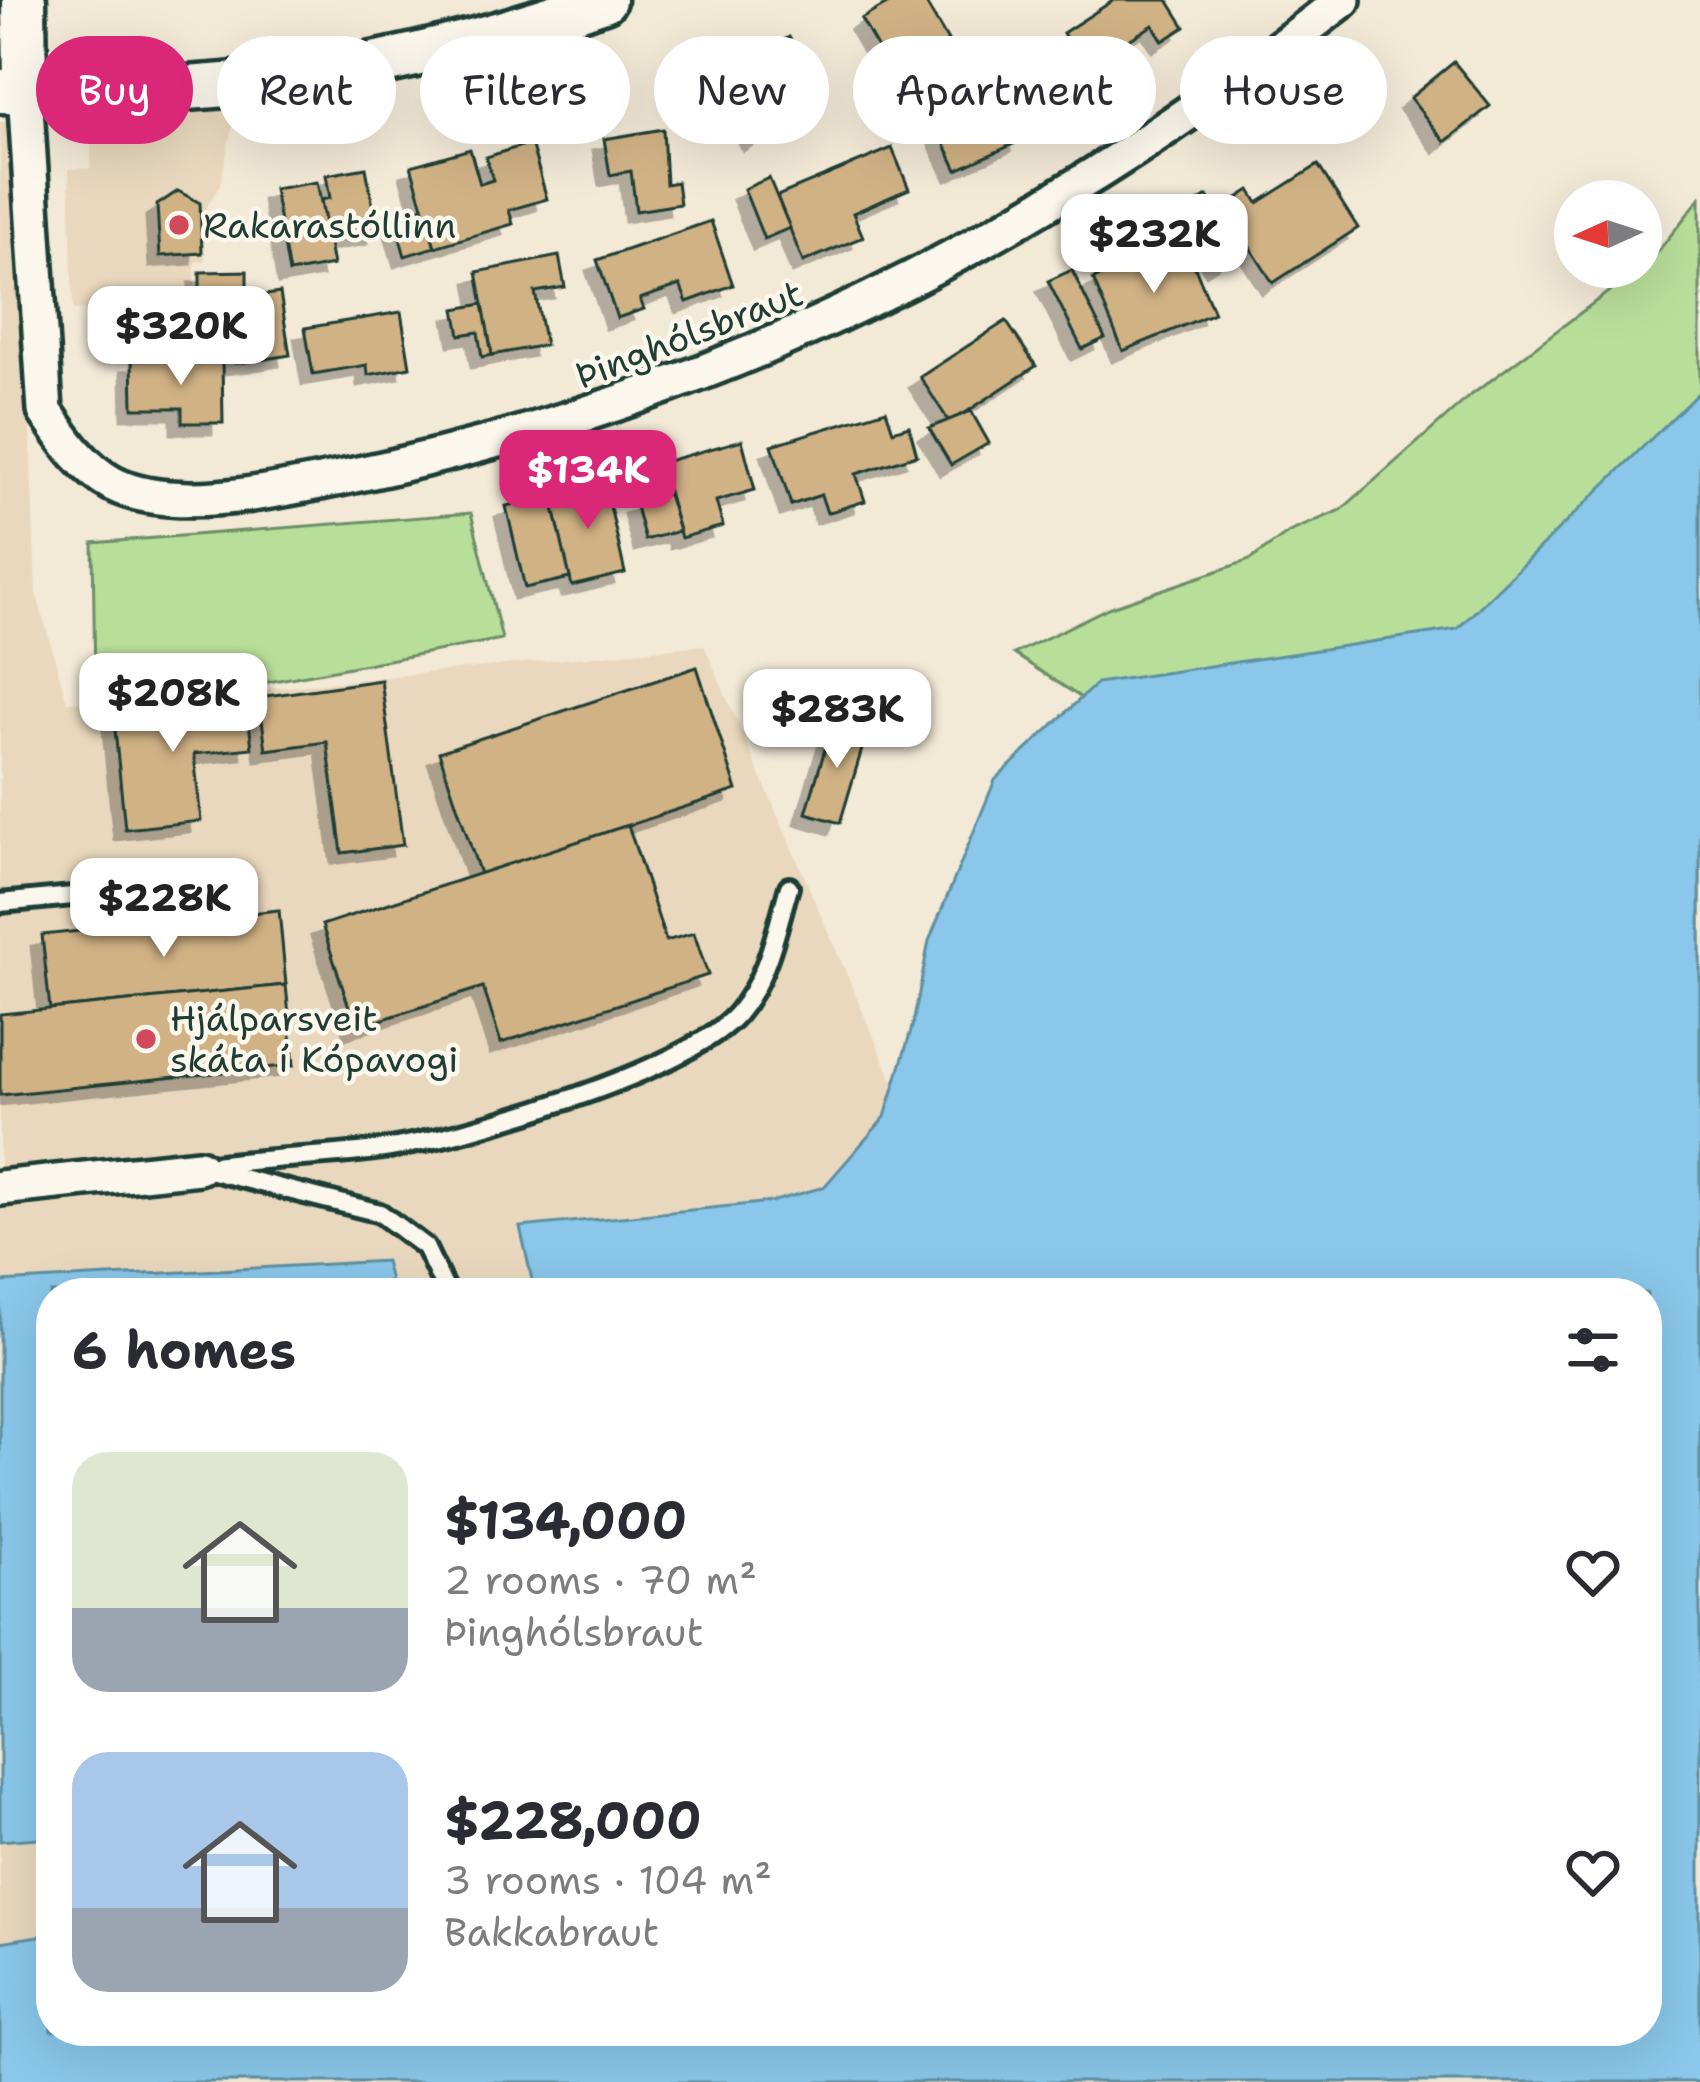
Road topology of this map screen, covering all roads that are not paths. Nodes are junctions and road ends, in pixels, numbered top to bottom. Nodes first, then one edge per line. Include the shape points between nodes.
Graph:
1 (24, 0) edge
2 (604, 0) edge
3 (1343, 0) edge
4 (12, 91) edge
5 (228, 881) dead end
6 (789, 887) dead end
7 (0, 903) edge
8 (199, 1167) junction
9 (0, 1188) edge
10 (440, 1278) edge

1 - 4 street
2 - 4 street via 434,55 291,80 156,94
3 - 4 street, Þinghólsbraut via 1146,146 837,319 530,435 298,487 178,500 113,484 76,455 45,412
5 - 7 lane
6 - 8 lane via 764,971 738,1013 664,1064 454,1135
8 - 9 street
8 - 10 lane via 380,1213 425,1247

